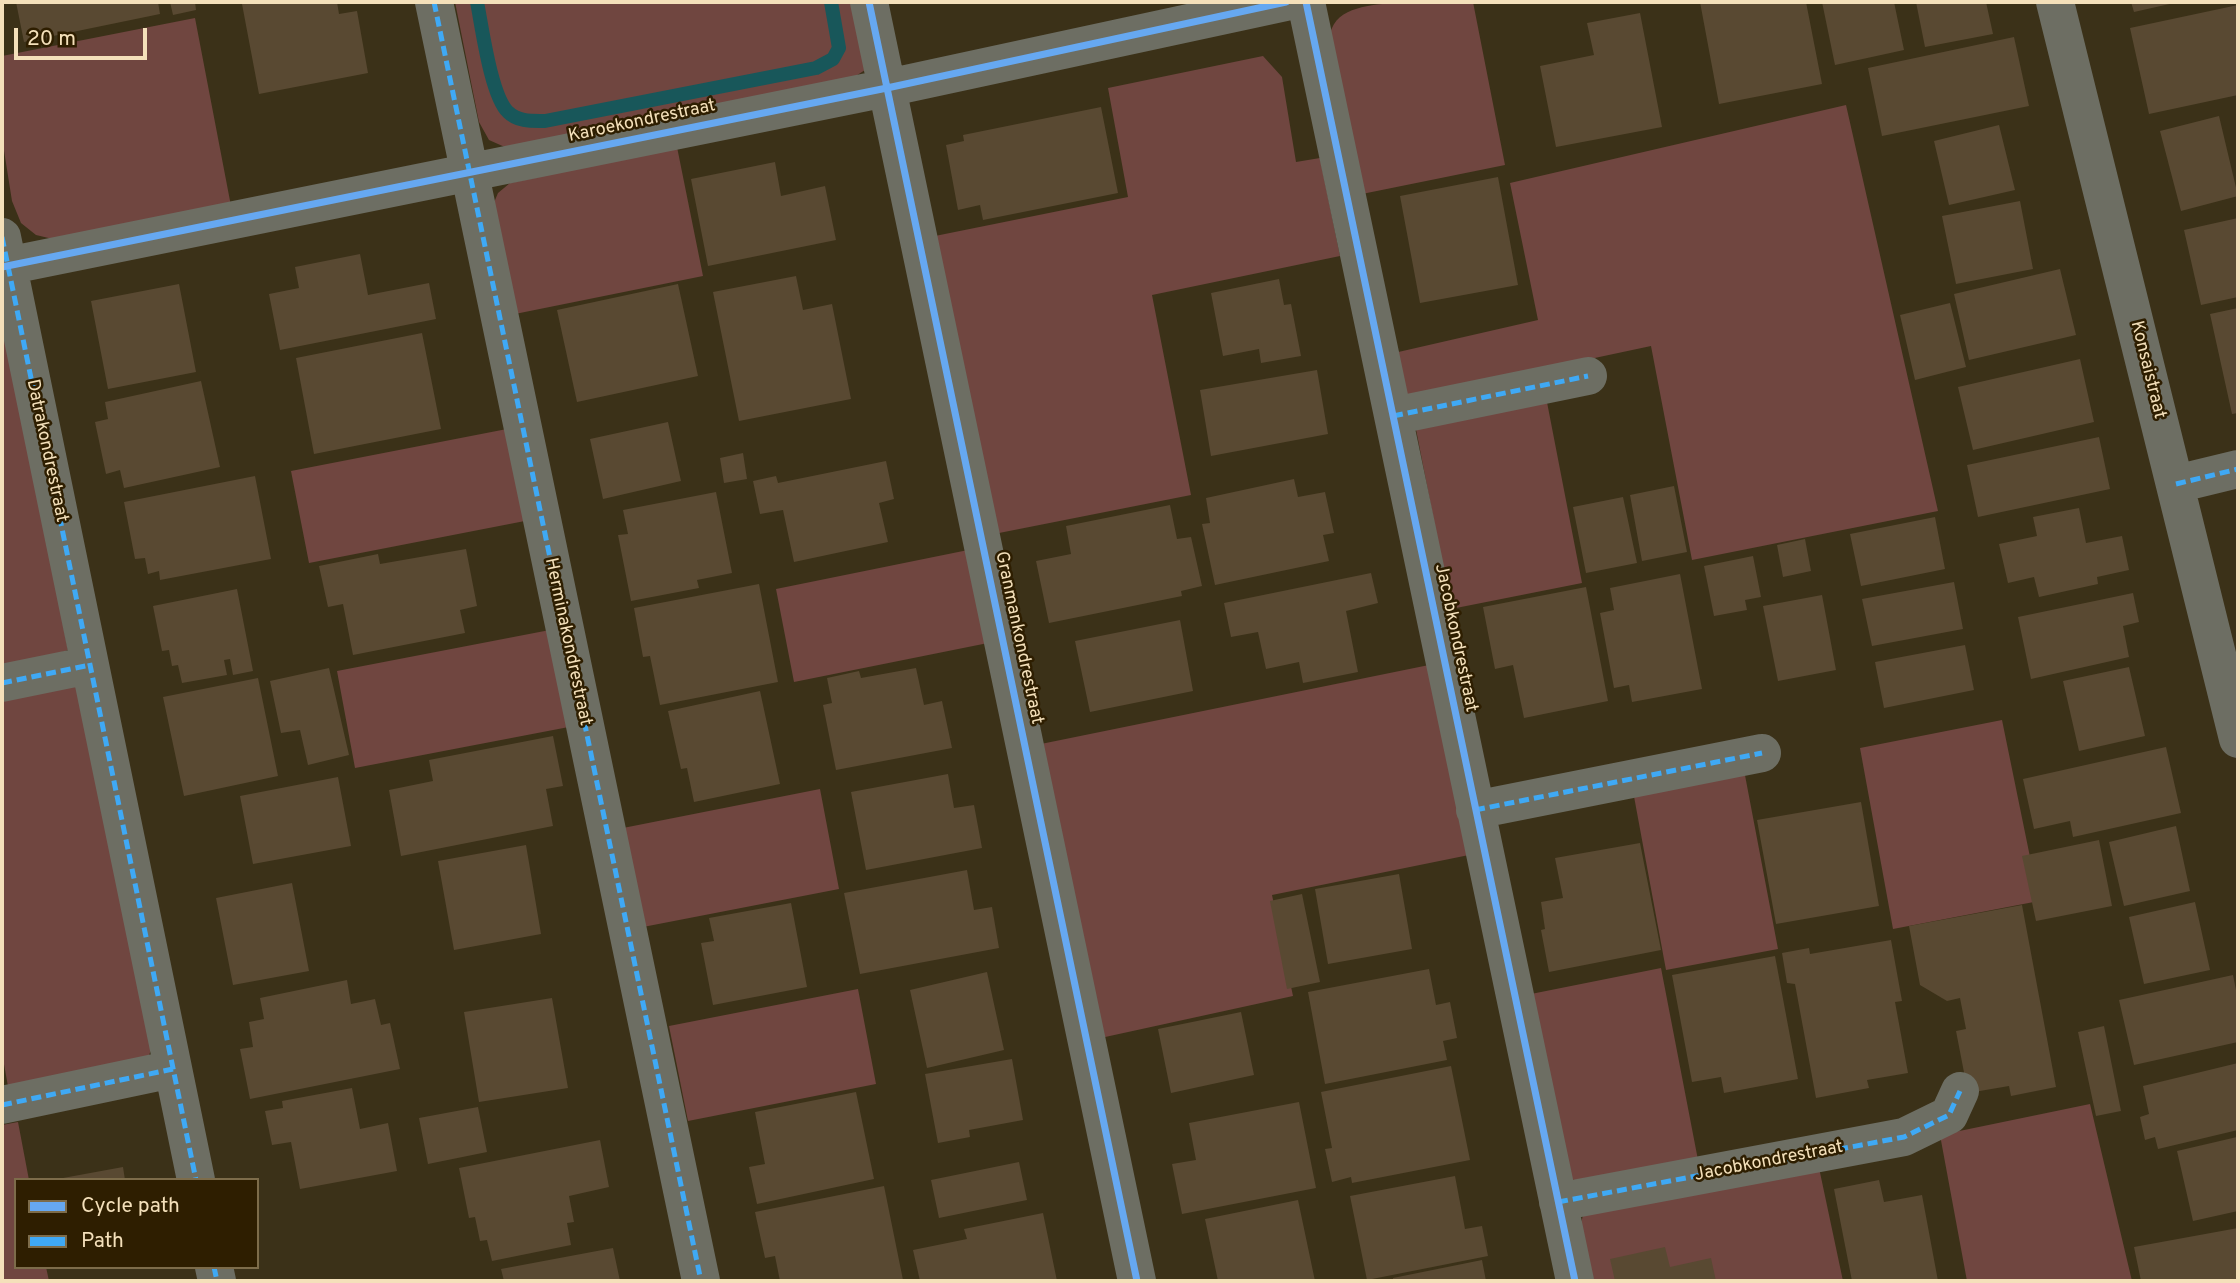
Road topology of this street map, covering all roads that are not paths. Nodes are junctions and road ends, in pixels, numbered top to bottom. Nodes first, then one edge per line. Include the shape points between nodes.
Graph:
1 (434, 2) edge
2 (869, 2) edge
3 (1286, 2) edge
4 (1306, 2) edge
5 (2055, 2) edge
6 (887, 88) junction
7 (468, 174) junction
8 (4, 256) edge
9 (1588, 376) dead end
10 (1393, 416) junction
11 (2238, 469) edge
12 (2176, 484) junction
13 (90, 664) junction
14 (2, 683) edge
15 (2238, 739) edge
16 (1762, 753) dead end
17 (1475, 810) junction
18 (173, 1069) junction
19 (1960, 1091) dead end
20 (2, 1105) edge
21 (196, 1178) edge
22 (1558, 1202) junction
23 (701, 1281) edge
24 (1137, 1281) edge
25 (1575, 1281) edge

1 - 7 street, Herminakondrestraat
2 - 6 street, Granmankondrestraat
3 - 6 street, Karoekondrestraat
4 - 10 street, Jacobkondrestraat
5 - 12 street, Konsaistraat
6 - 7 street, Karoekondrestraat
6 - 24 street, Granmankondrestraat
7 - 8 street, Karoekondrestraat
7 - 23 street, Herminakondrestraat
8 - 13 street, Datrakondrestraat
9 - 10 street
10 - 17 street, Jacobkondrestraat
11 - 12 street
12 - 15 street, Konsaistraat
13 - 14 street
13 - 18 street, Datrakondrestraat
16 - 17 street
17 - 22 street, Jacobkondrestraat
18 - 20 street
18 - 21 street, Datrakondrestraat
19 - 22 street, Jacobkondrestraat via 1949,1115 1904,1137
22 - 25 street, Jacobkondrestraat

